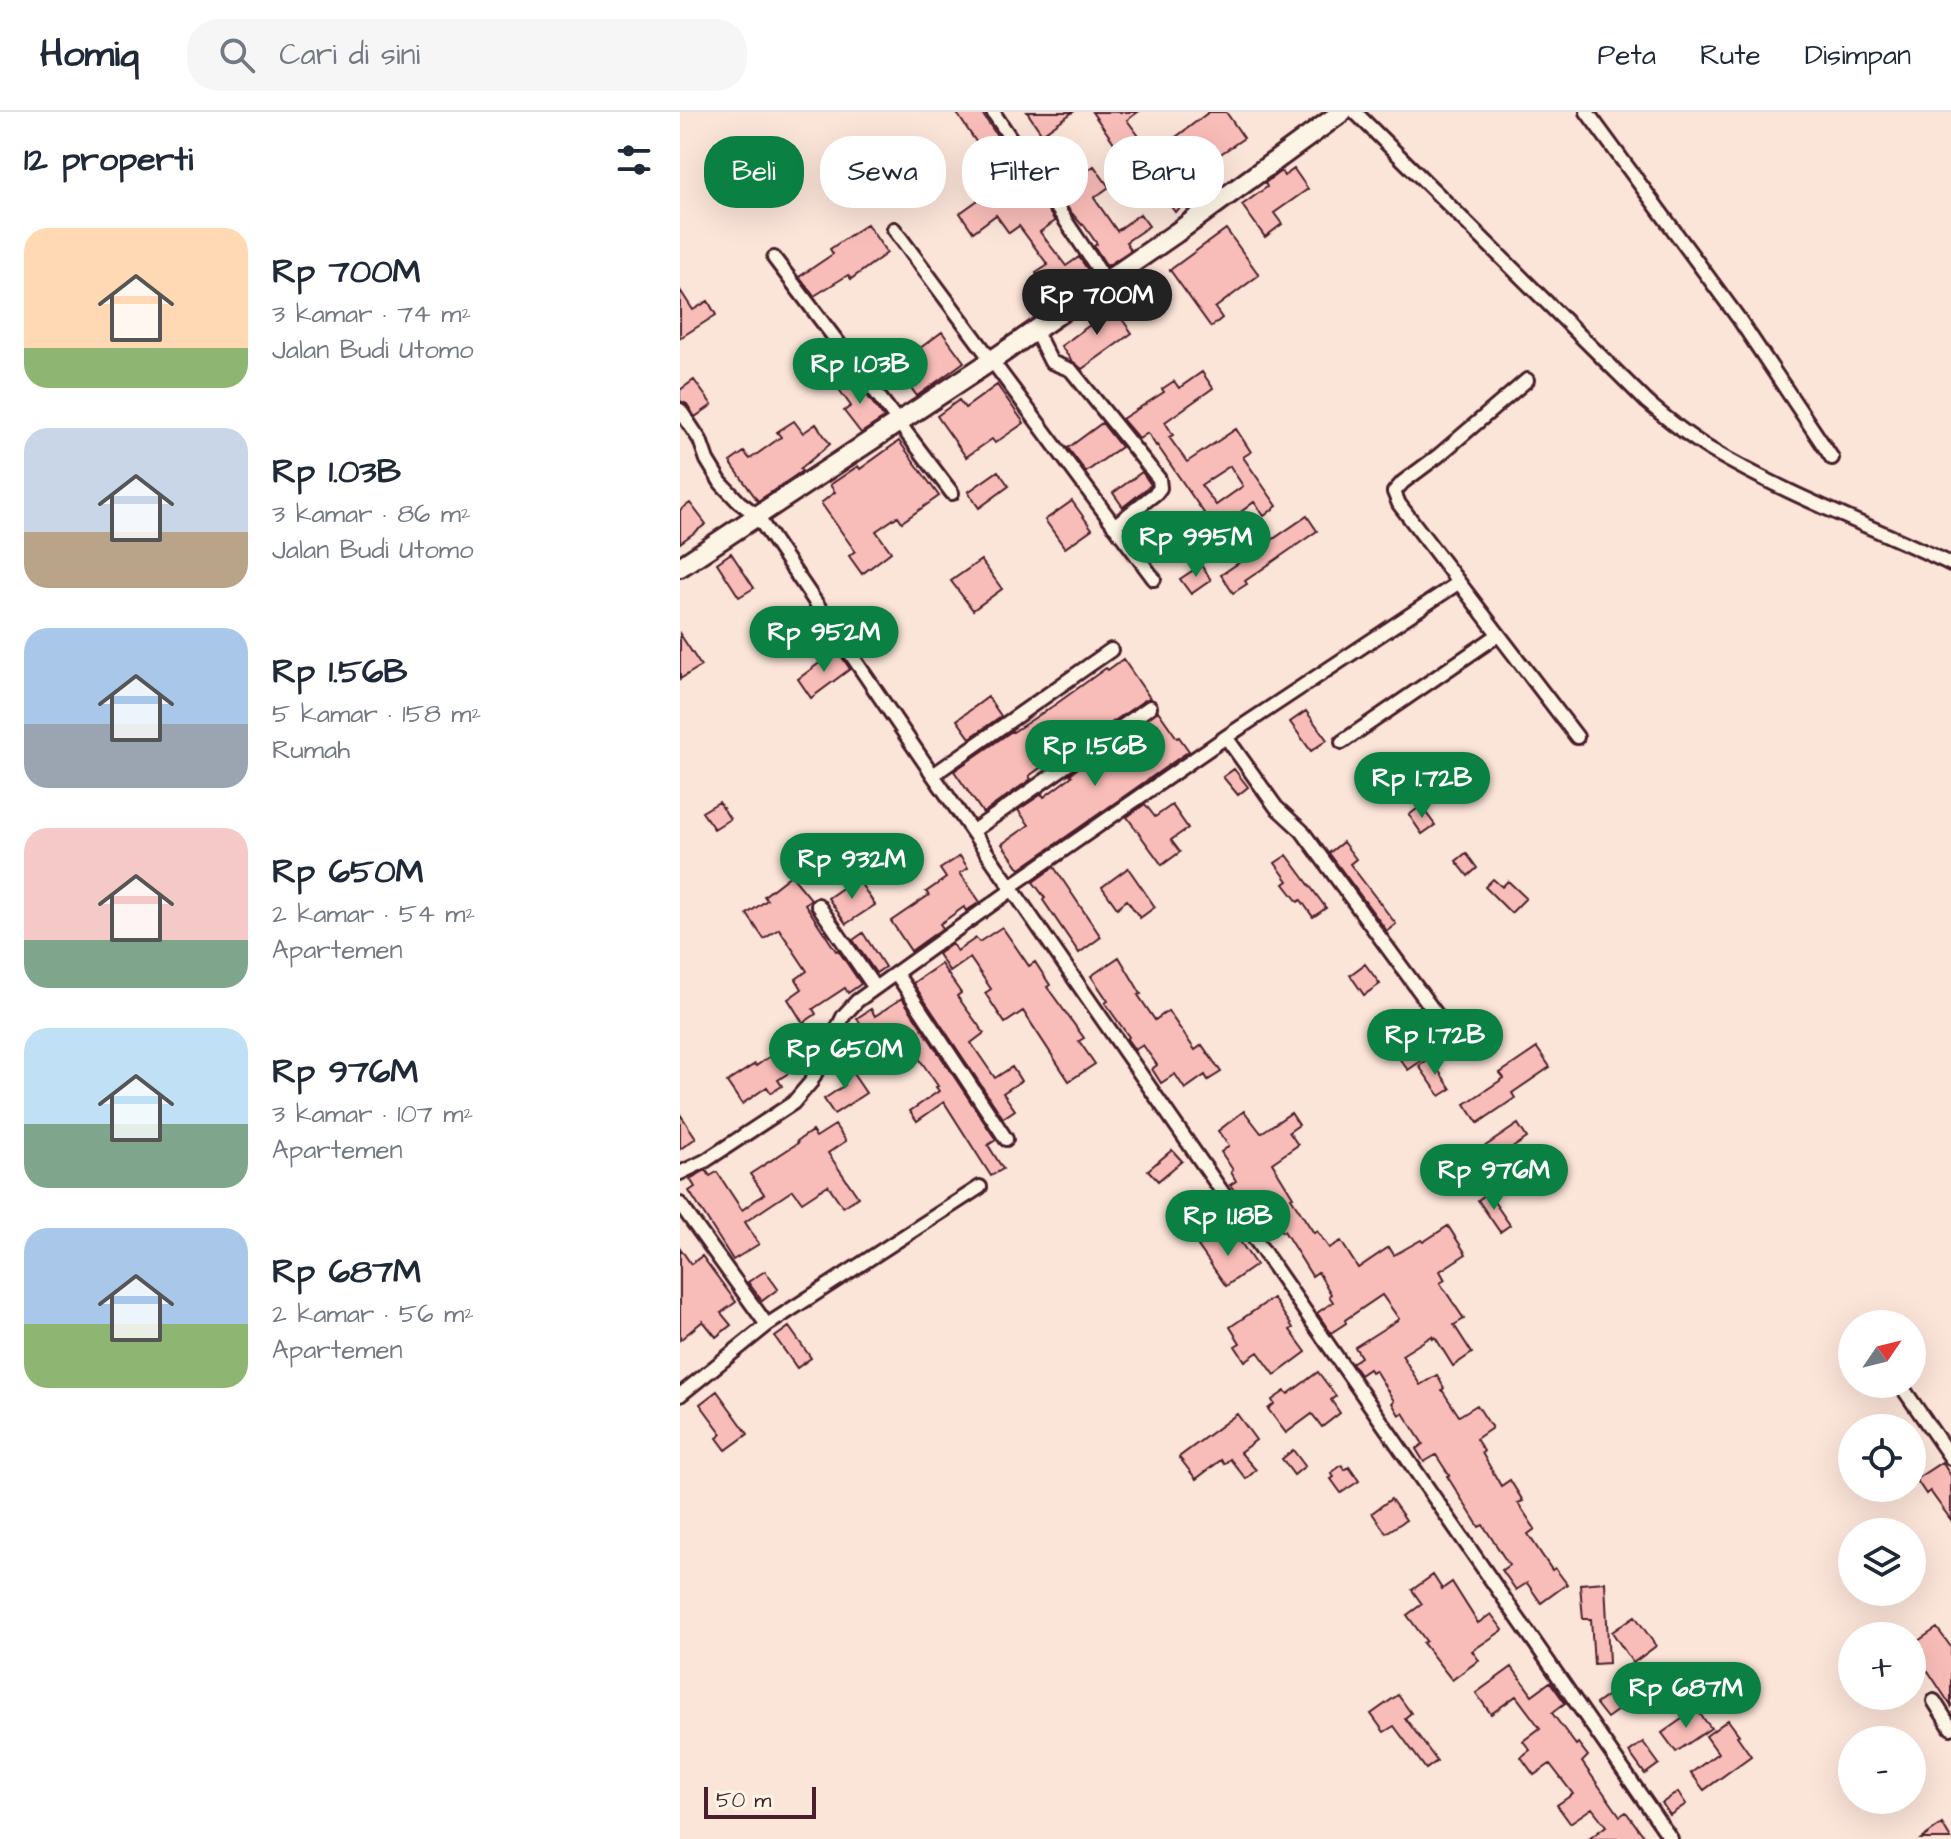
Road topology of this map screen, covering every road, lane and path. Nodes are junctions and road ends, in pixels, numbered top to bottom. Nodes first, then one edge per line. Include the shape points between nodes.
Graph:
1 (993, 112) edge
2 (1342, 112) edge
3 (1355, 112) edge
4 (1587, 112) edge
5 (894, 229) dead end
6 (774, 258) dead end
7 (1106, 281) junction
8 (1035, 330) junction
9 (991, 361) junction
10 (1527, 380) dead end
11 (680, 410) edge
12 (898, 423) junction
13 (1832, 458) dead end
14 (952, 493) dead end
15 (758, 516) junction
16 (1114, 526) junction
17 (1951, 564) edge
18 (680, 567) edge
19 (1154, 579) dead end
20 (1458, 583) junction
21 (1498, 635) junction
22 (1111, 650) dead end
23 (1150, 707) dead end
24 (1226, 737) junction
25 (1577, 737) dead end
26 (1342, 742) dead end
27 (933, 775) junction
28 (973, 831) junction
29 (1012, 888) junction
30 (818, 905) dead end
31 (896, 973) junction
32 (875, 988) junction
33 (1450, 1033) dead end
34 (1006, 1139) dead end
35 (680, 1173) edge
36 (980, 1187) dead end
37 (680, 1204) edge
38 (767, 1325) junction
39 (680, 1395) edge
40 (1910, 1398) edge
41 (1951, 1458) edge
42 (1934, 1701) dead end
43 (1951, 1728) edge
44 (1671, 1839) edge

1 - 7 street
2 - 7 street
3 - 17 street via 1667,419 1742,467
4 - 13 street via 1739,319
5 - 9 street
6 - 12 street
7 - 8 street
8 - 9 street
8 - 16 street via 1051,362 1071,370 1159,479 1156,493
9 - 12 street
9 - 16 street
10 - 20 street via 1394,492
11 - 15 street via 721,483
12 - 14 street
12 - 15 street
15 - 18 street
15 - 27 street
16 - 19 street
20 - 21 street
20 - 24 street
21 - 25 street
21 - 26 street
22 - 27 street
23 - 28 street
24 - 29 street
24 - 33 street
27 - 28 street
28 - 29 street
29 - 31 street
29 - 44 street
30 - 32 street
31 - 32 street
31 - 34 street
32 - 35 street via 844,1015 811,1082 793,1103
36 - 38 street
37 - 38 street
38 - 39 street
40 - 41 street
42 - 43 street

